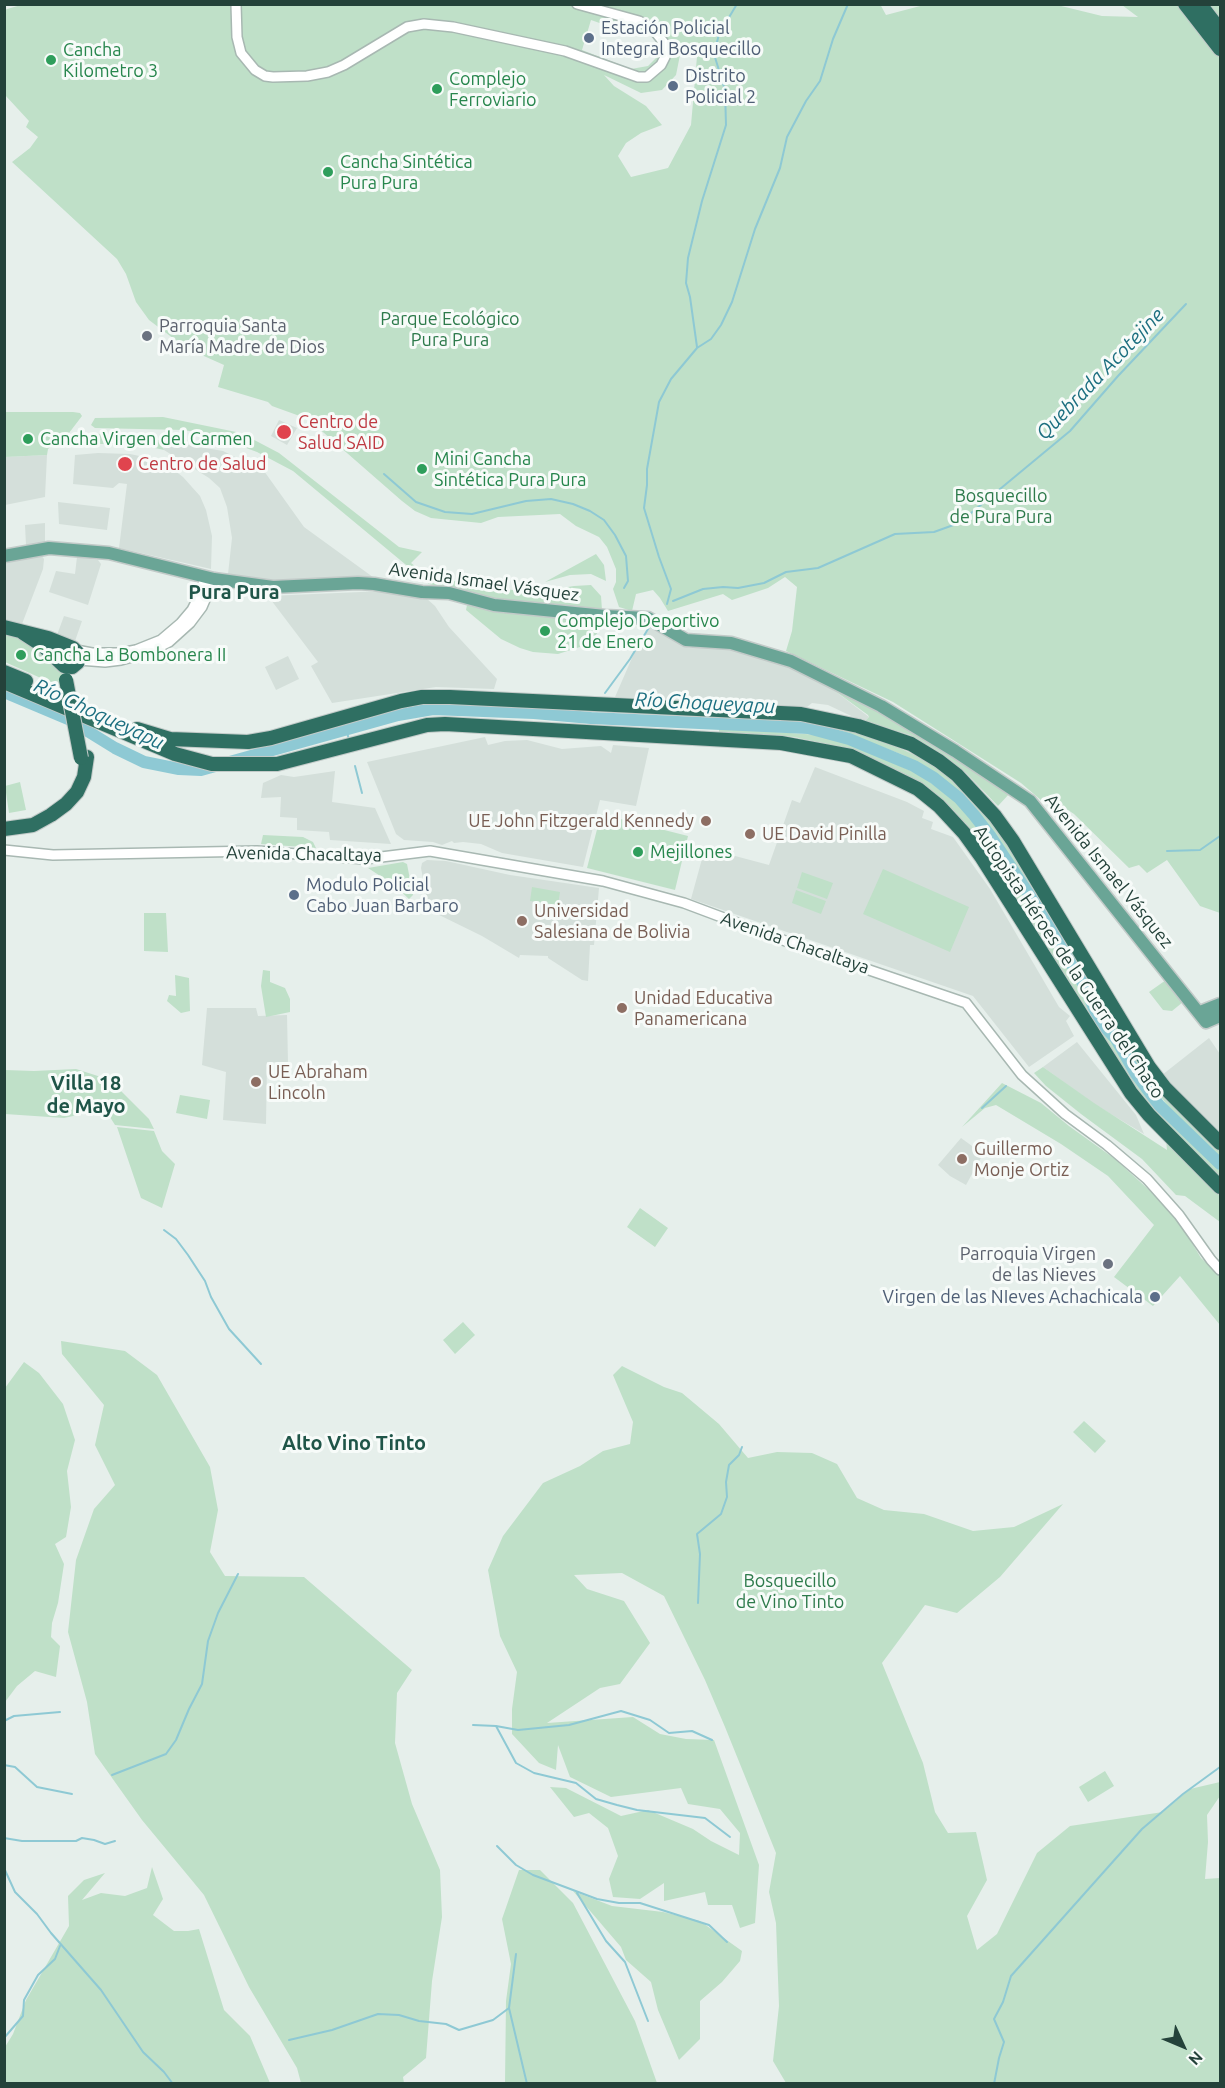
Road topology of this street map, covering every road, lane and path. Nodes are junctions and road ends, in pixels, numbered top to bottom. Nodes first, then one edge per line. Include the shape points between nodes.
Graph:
1 (236, 4) edge
2 (577, 4) edge
3 (1185, 4) edge
4 (1200, 4) edge
5 (1221, 30) edge
6 (1221, 49) edge
7 (4, 556) edge
8 (209, 578) junction
9 (4, 627) edge
10 (71, 664) junction
11 (4, 672) edge
12 (4, 682) edge
13 (84, 758) junction
14 (4, 822) edge
15 (4, 829) edge
16 (4, 850) edge
17 (1221, 1004) edge
18 (1221, 1016) edge
19 (1203, 1017) junction
20 (1221, 1143) edge
21 (1221, 1187) edge
22 (1221, 1270) edge

1 - 2 street via 241,53 265,76 328,72 407,27 424,24 565,51 638,77 647,77 661,65 665,44 652,28
3 - 6 highway
4 - 5 highway
7 - 8 main road, Avenida Ismael Vásquez via 49,548 97,552
8 - 10 street via 202,607 170,642 121,660
8 - 19 main road, Avenida Ismael Vásquez via 279,588 374,584 449,593 494,605 648,618 686,640 730,643 801,665 881,706 1030,801
9 - 10 highway via 23,633
10 - 13 highway, bridge
11 - 20 highway, Autopista Héroes de la Guerra del Chaco via 170,740 232,743 271,738 401,701 431,697 801,714 858,726 911,744 957,775 995,816 1149,1067
12 - 21 highway, Autopista Héroes de la Guerra del Chaco via 175,754 212,764 267,765 302,759 427,725 445,724 781,743 851,756 918,789 939,806 982,858 1131,1093
13 - 14 highway via 74,783 58,802 29,819
13 - 15 highway via 87,763 81,784 66,804 33,825
16 - 22 street, Avenida Chacaltaya via 53,855 257,851 364,859 430,851 603,881 684,903 966,1003 1022,1075 1147,1179
17 - 19 main road
18 - 19 main road

